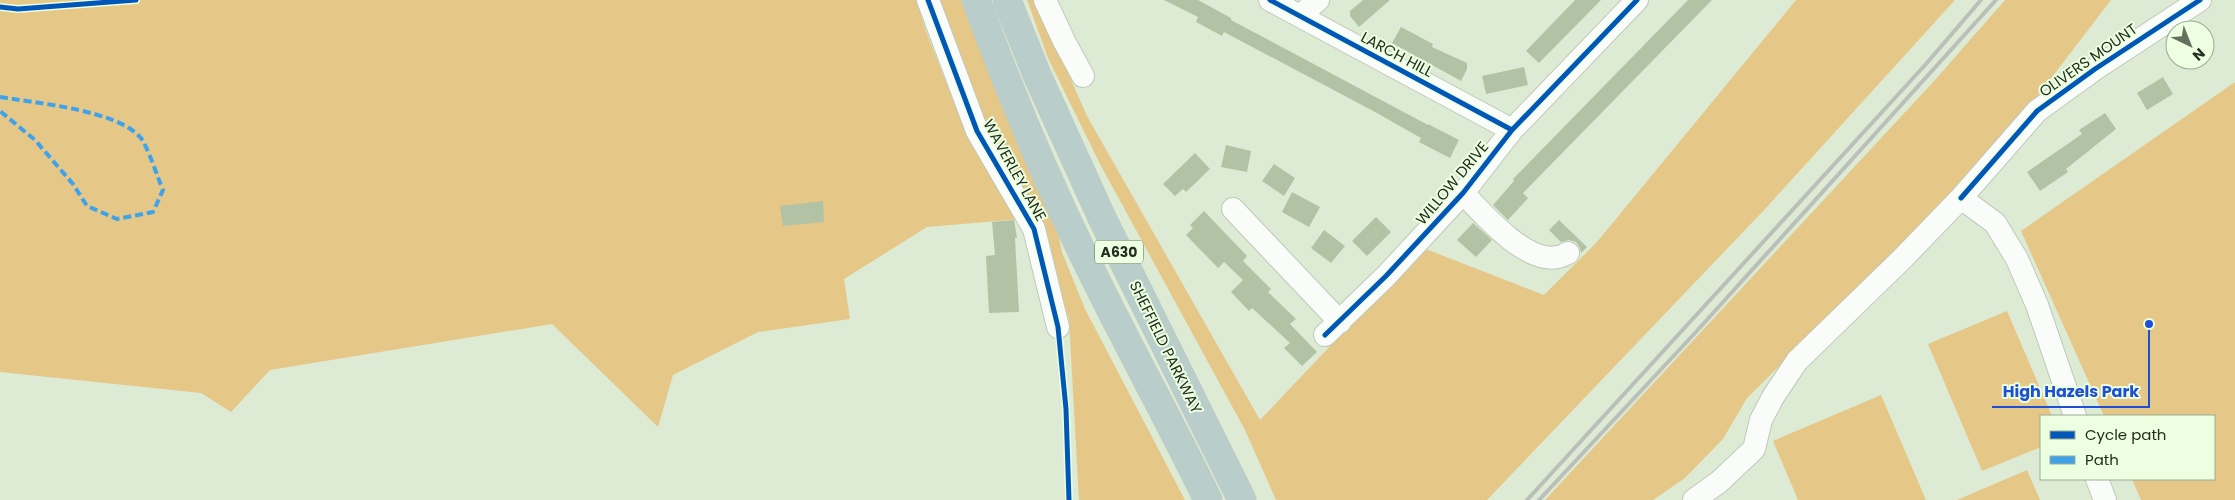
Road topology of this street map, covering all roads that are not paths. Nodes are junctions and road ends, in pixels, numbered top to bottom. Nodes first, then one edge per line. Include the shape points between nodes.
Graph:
1 (928, 0) edge
2 (976, 0) edge
3 (1008, 0) edge
4 (1045, 0) edge
5 (1270, 0) edge
6 (1318, 0) edge
7 (1637, 0) edge
8 (2200, 0) edge
9 (1300, 16) junction
10 (1083, 76) dead end
11 (1512, 130) junction
12 (1463, 193) junction
13 (1961, 198) junction
14 (1233, 210) dead end
15 (1568, 253) dead end
16 (1058, 327) dead end
17 (2075, 415) edge
18 (2097, 480) edge
19 (1208, 500) edge
20 (1242, 500) edge
21 (1694, 500) edge
22 (2105, 500) edge

1 - 16 street, WAVERLEY LANE via 976,131 1034,229
2 - 19 highway, SHEFFIELD PARKWAY / A630 via 1010,93 1085,258
3 - 20 highway, SHEFFIELD PARKWAY / A630 via 1036,75 1103,220
4 - 10 street
5 - 9 street, LARCH HILL
6 - 9 street
7 - 11 street, WILLOW DRIVE
8 - 13 street, OLIVERS MOUNT via 2037,111
9 - 11 street, LARCH HILL
11 - 12 street, WILLOW DRIVE
12 - 14 street, WILLOW DRIVE via 1386,276 1332,328
12 - 15 street via 1484,215 1529,251 1556,258
13 - 17 street via 1995,223 2017,259 2037,305
13 - 21 street, OLIVERS MOUNT via 1797,362 1773,397 1754,449
18 - 22 street

